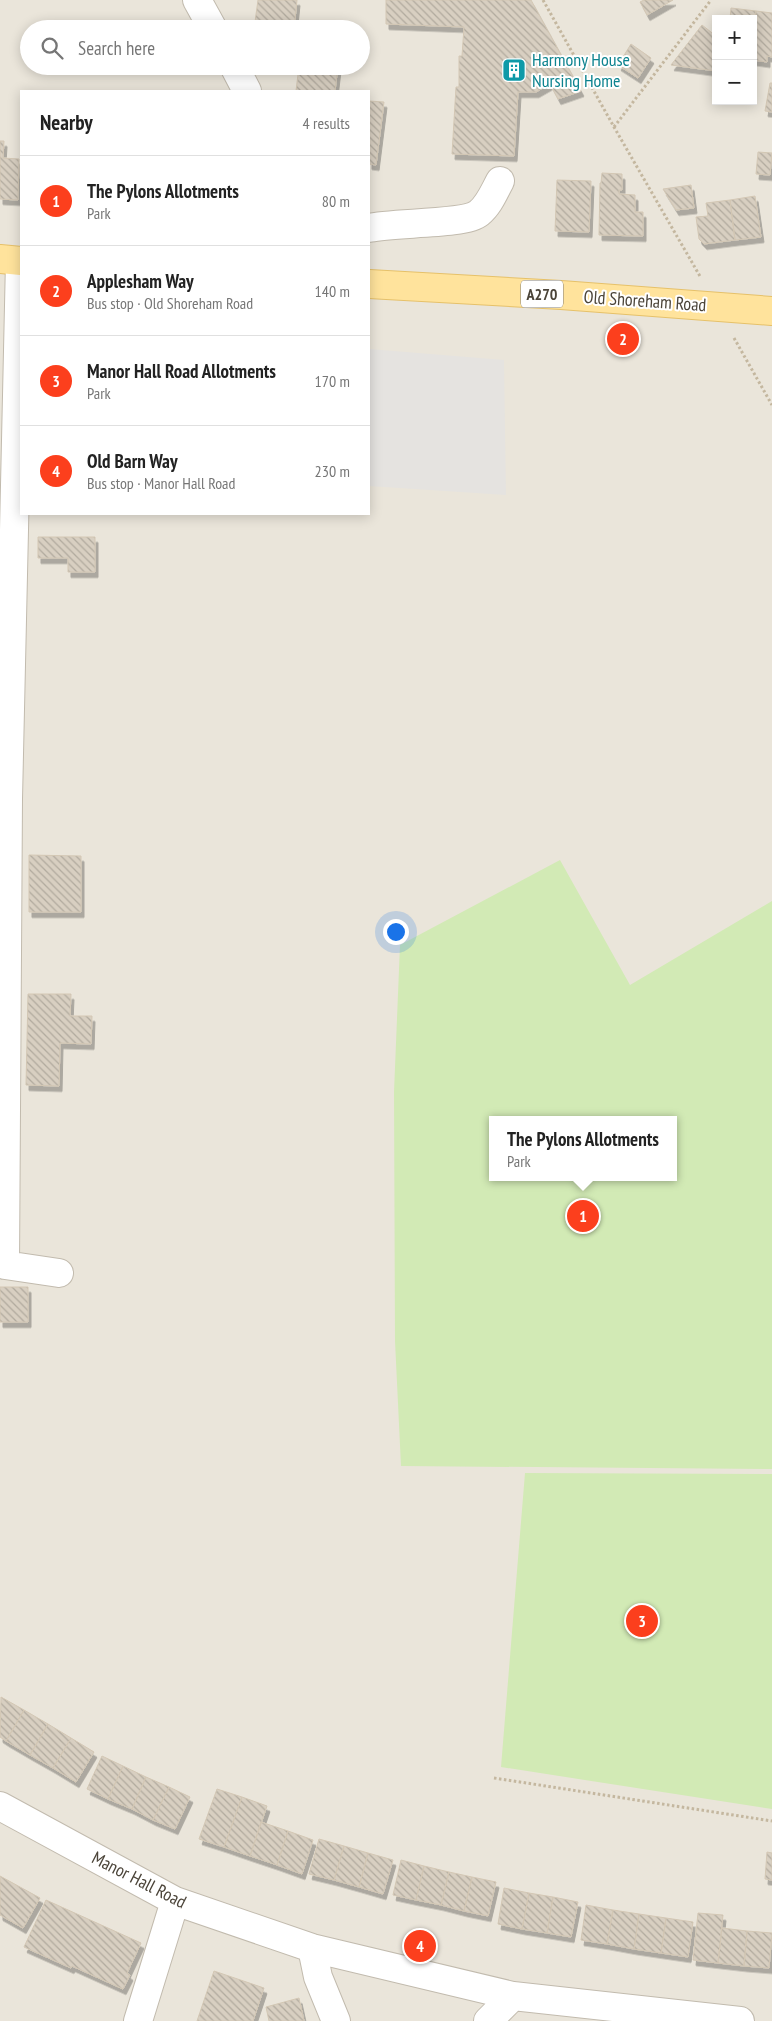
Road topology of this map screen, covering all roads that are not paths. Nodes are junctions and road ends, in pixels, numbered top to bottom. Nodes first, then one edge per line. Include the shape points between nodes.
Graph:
1 (197, 0) edge
2 (208, 20) edge
3 (239, 75) edge
4 (246, 90) edge
5 (500, 181) dead end
6 (370, 228) edge
7 (14, 260) edge
8 (370, 284) edge
9 (772, 311) edge
10 (59, 1273) dead end
11 (0, 1806) edge
12 (175, 1901) junction
13 (312, 1948) junction
14 (514, 1996) junction
15 (138, 2021) edge
16 (336, 2021) edge
17 (488, 2021) edge
18 (740, 2021) edge

1 - 2 street
3 - 4 street
5 - 6 street via 478,215 451,222
7 - 10 street via 5,1264
8 - 9 main road, Old Shoreham Road / A270
11 - 12 street, Manor Hall Road
12 - 13 street, Manor Hall Road
12 - 15 street
13 - 14 street, Manor Hall Road
13 - 16 street via 318,1977
14 - 17 street
14 - 18 street, Manor Hall Road

